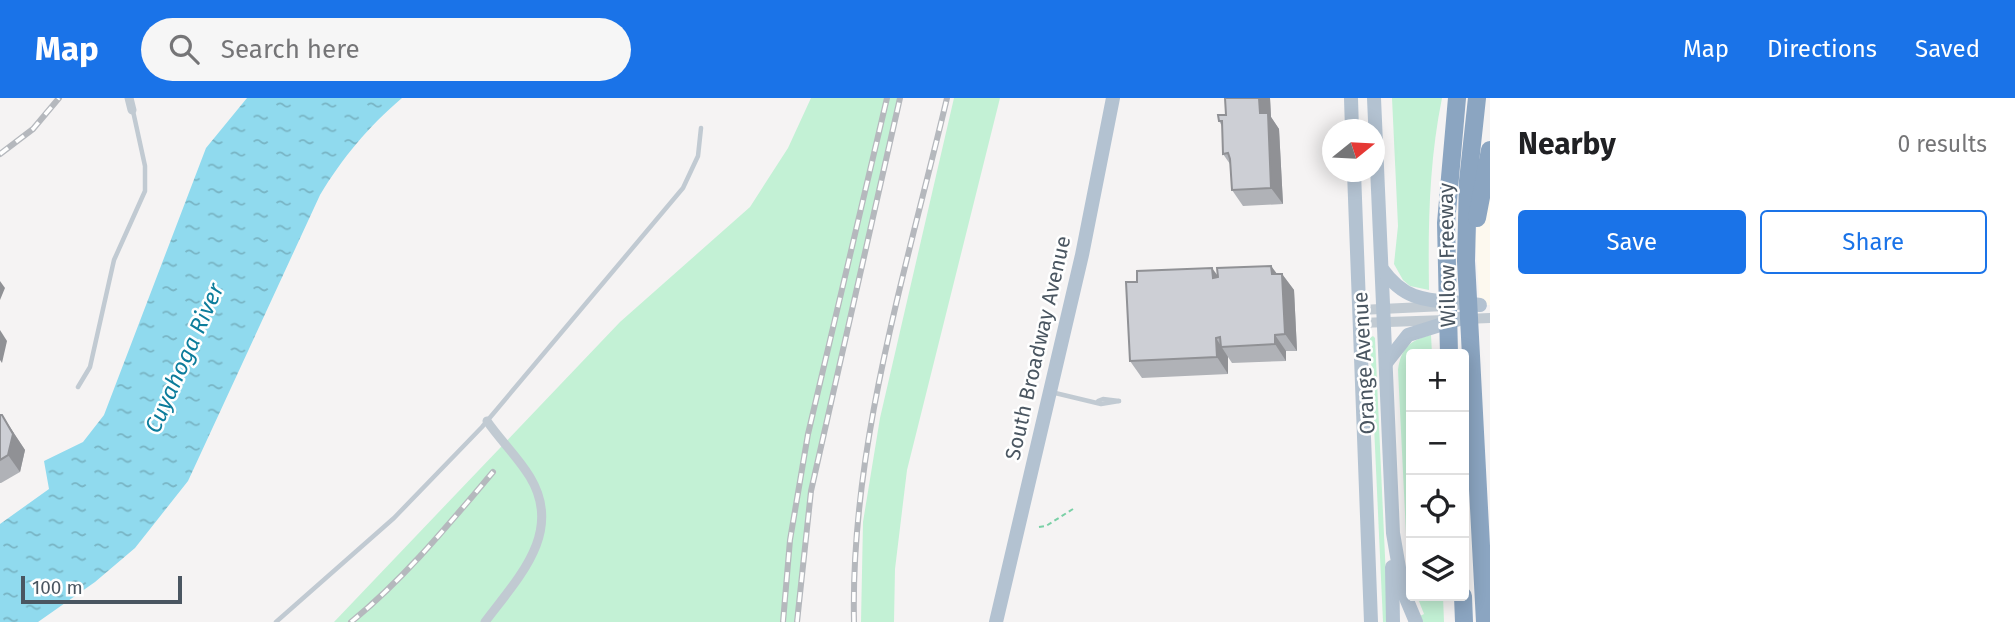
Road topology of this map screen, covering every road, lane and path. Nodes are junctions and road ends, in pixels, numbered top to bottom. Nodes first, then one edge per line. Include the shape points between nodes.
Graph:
1 (129, 98) edge
2 (1113, 98) edge
3 (1351, 98) edge
4 (1374, 98) edge
5 (1457, 98) edge
6 (1477, 98) edge
7 (132, 110) joint
8 (1352, 119) edge
9 (701, 128) dead end
10 (1490, 150) edge
11 (1354, 182) edge
12 (1470, 261) junction
13 (1381, 268) junction
14 (1485, 305) edge
15 (1383, 316) junction
16 (1360, 317) junction
17 (1490, 318) edge
18 (1459, 319) junction
19 (1449, 349) edge
20 (1386, 363) junction
21 (78, 387) dead end
22 (1050, 391) junction
23 (1098, 401) dead end
24 (487, 421) junction
25 (1073, 509) dead end
26 (1039, 527) dead end
27 (1393, 533) junction
28 (1454, 601) edge
29 (1463, 601) edge
30 (276, 622) edge
31 (485, 622) edge
32 (996, 622) edge
33 (1371, 622) edge
34 (1393, 622) edge
35 (1416, 622) edge
36 (1455, 622) edge
37 (1464, 622) edge
38 (1485, 622) edge

1 - 7 street
2 - 22 main road, South Broadway Avenue
3 - 8 main road
4 - 13 main road, Orange Avenue
5 - 19 highway, Willow Freeway via 1448,184
6 - 12 highway, Willow Freeway via 1468,181
7 - 21 lane via 145,166 145,191 114,260 90,367
9 - 24 lane via 698,156 683,188
10 - 12 highway
11 - 16 main road, Orange Avenue
12 - 38 highway, Willow Freeway
13 - 14 main road via 1411,297
13 - 15 main road, Orange Avenue
14 - 15 street
15 - 16 street
15 - 18 street
15 - 20 main road, Orange Avenue
16 - 33 main road, Orange Avenue
17 - 18 street
18 - 20 main road via 1408,335
20 - 27 main road, Orange Avenue
22 - 23 lane
22 - 32 main road, South Broadway Avenue
24 - 30 lane via 394,518
24 - 31 street via 530,477 540,501 543,528 533,557
25 - 26 path
27 - 34 main road
27 - 35 main road, Orange Avenue via 1403,591
28 - 36 highway
29 - 37 highway

